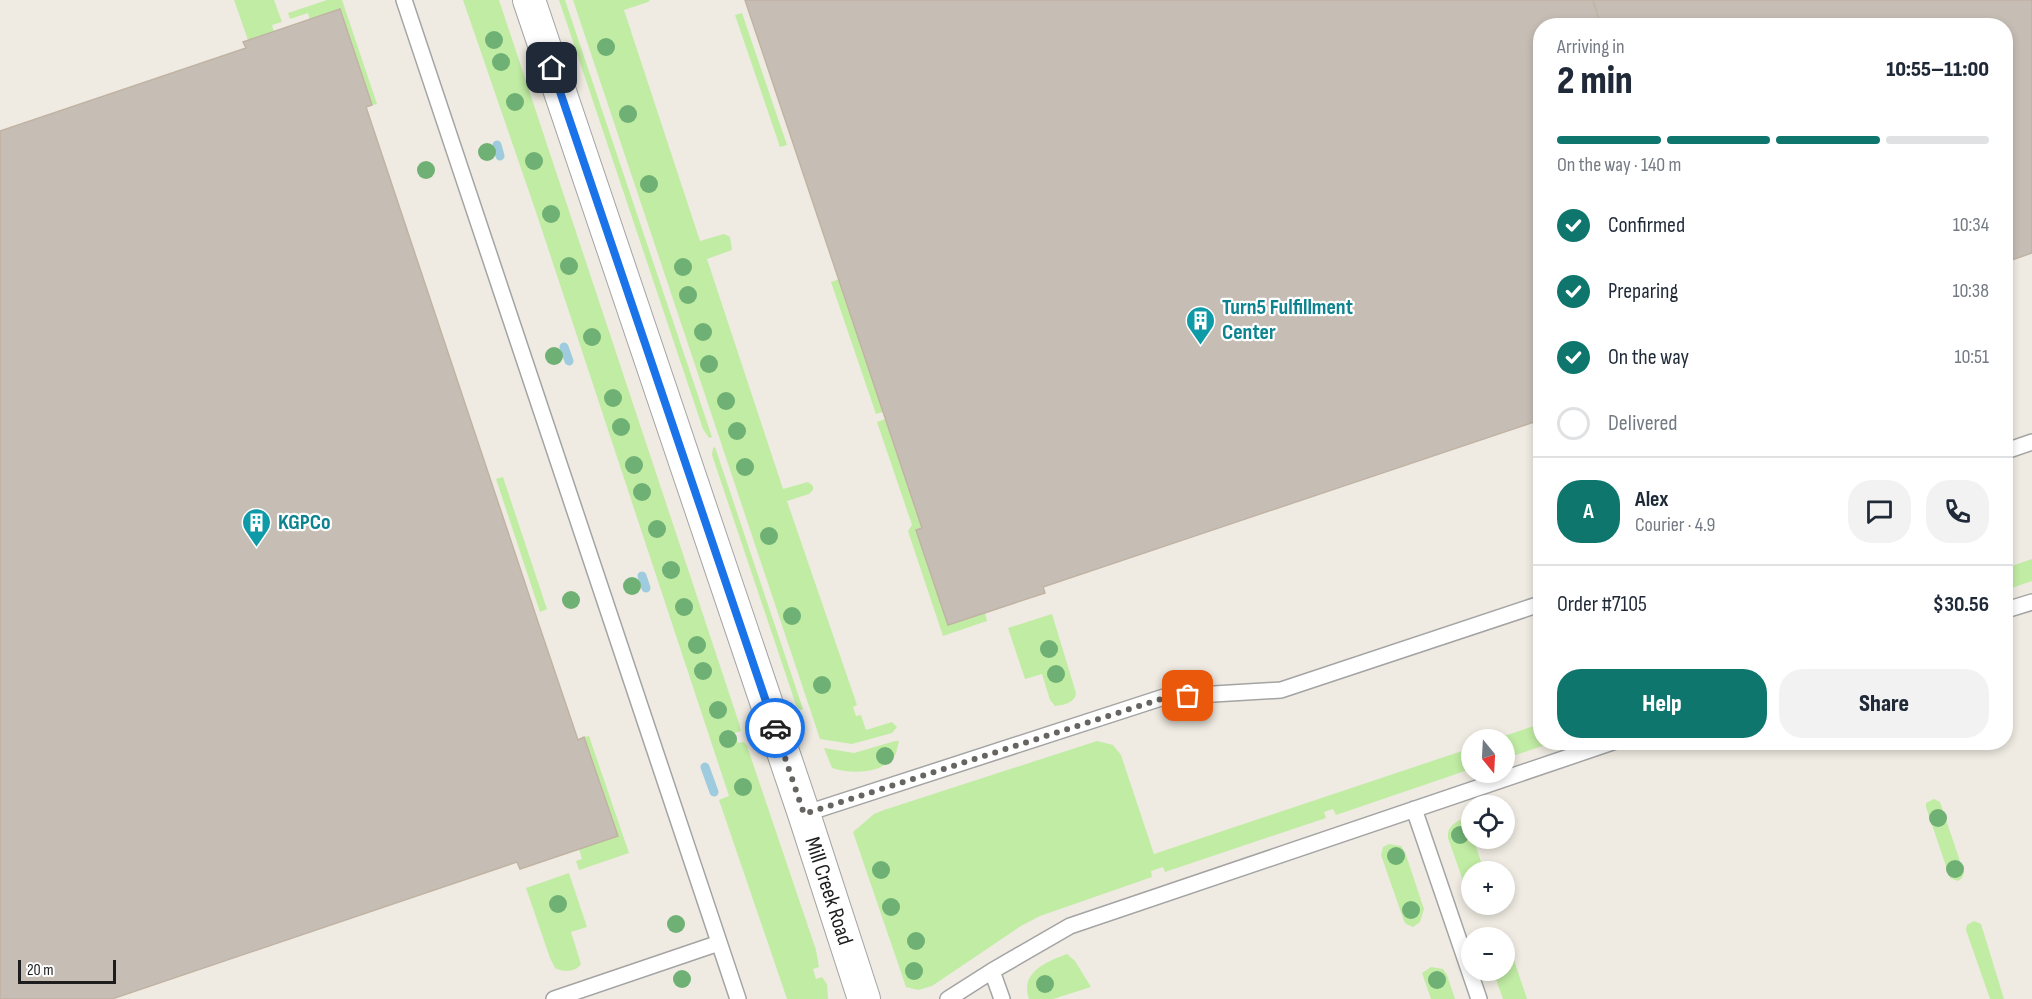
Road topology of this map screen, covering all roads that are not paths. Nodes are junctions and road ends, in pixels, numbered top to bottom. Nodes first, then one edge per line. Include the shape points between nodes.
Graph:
1 (404, 0) edge
2 (529, 0) edge
3 (2032, 442) edge
4 (2013, 449) edge
5 (2032, 602) edge
6 (1533, 606) edge
7 (2013, 608) edge
8 (1588, 750) edge
9 (1414, 809) junction
10 (804, 814) junction
11 (719, 943) junction
12 (992, 971) junction
13 (554, 999) edge
14 (738, 999) edge
15 (864, 999) edge
16 (948, 999) edge
17 (1002, 999) edge
18 (1479, 999) edge

1 - 11 lane
2 - 10 street, Mill Creek Road
3 - 4 lane
5 - 7 lane
6 - 10 lane via 1281,690 1164,698
8 - 9 lane
9 - 12 lane via 1070,926
9 - 18 lane
10 - 15 street, Mill Creek Road
11 - 13 lane
11 - 14 lane
12 - 16 lane
12 - 17 lane

